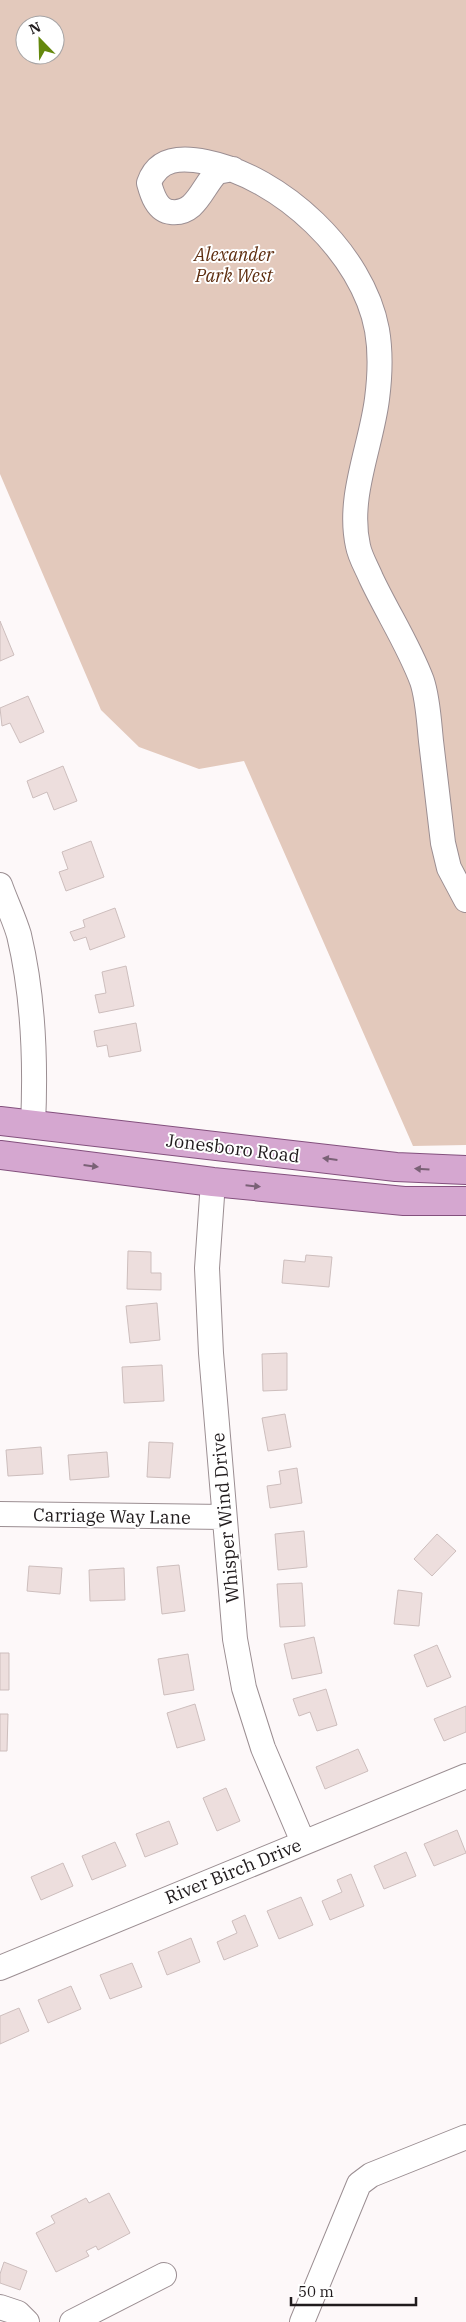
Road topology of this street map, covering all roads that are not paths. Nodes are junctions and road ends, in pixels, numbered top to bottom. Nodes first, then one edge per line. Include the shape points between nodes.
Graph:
1 (232, 169) dead end
2 (0, 885) edge
3 (466, 900) edge
4 (0, 1121) edge
5 (33, 1125) junction
6 (0, 1155) edge
7 (466, 1170) edge
8 (213, 1182) junction
9 (466, 1201) edge
10 (0, 1514) edge
11 (224, 1517) junction
12 (466, 1776) edge
13 (303, 1842) junction
14 (0, 1968) edge
15 (466, 2137) edge
16 (164, 2275) dead end
17 (0, 2307) edge
18 (27, 2322) edge
19 (72, 2322) edge
20 (302, 2322) edge

1 - 3 street via 272,189 314,221 351,267 377,328 381,356 377,399 355,502 358,548 423,684 443,843 449,868
2 - 5 street via 18,934 30,996 36,1063
4 - 5 main road, Jonesboro Road
7 -> 5 main road, Jonesboro Road via 396,1167
6 -> 8 main road, Jonesboro Road
8 -> 9 main road, Jonesboro Road via 404,1201
8 - 11 street, Whisper Wind Drive via 207,1268
10 - 11 street, Carriage Way Lane
11 - 13 street, Whisper Wind Drive via 235,1639 244,1688 263,1748
12 - 13 street, River Birch Drive
13 - 14 street, River Birch Drive
15 - 20 street via 371,2175 359,2184
16 - 19 street
17 - 18 street via 18,2313

